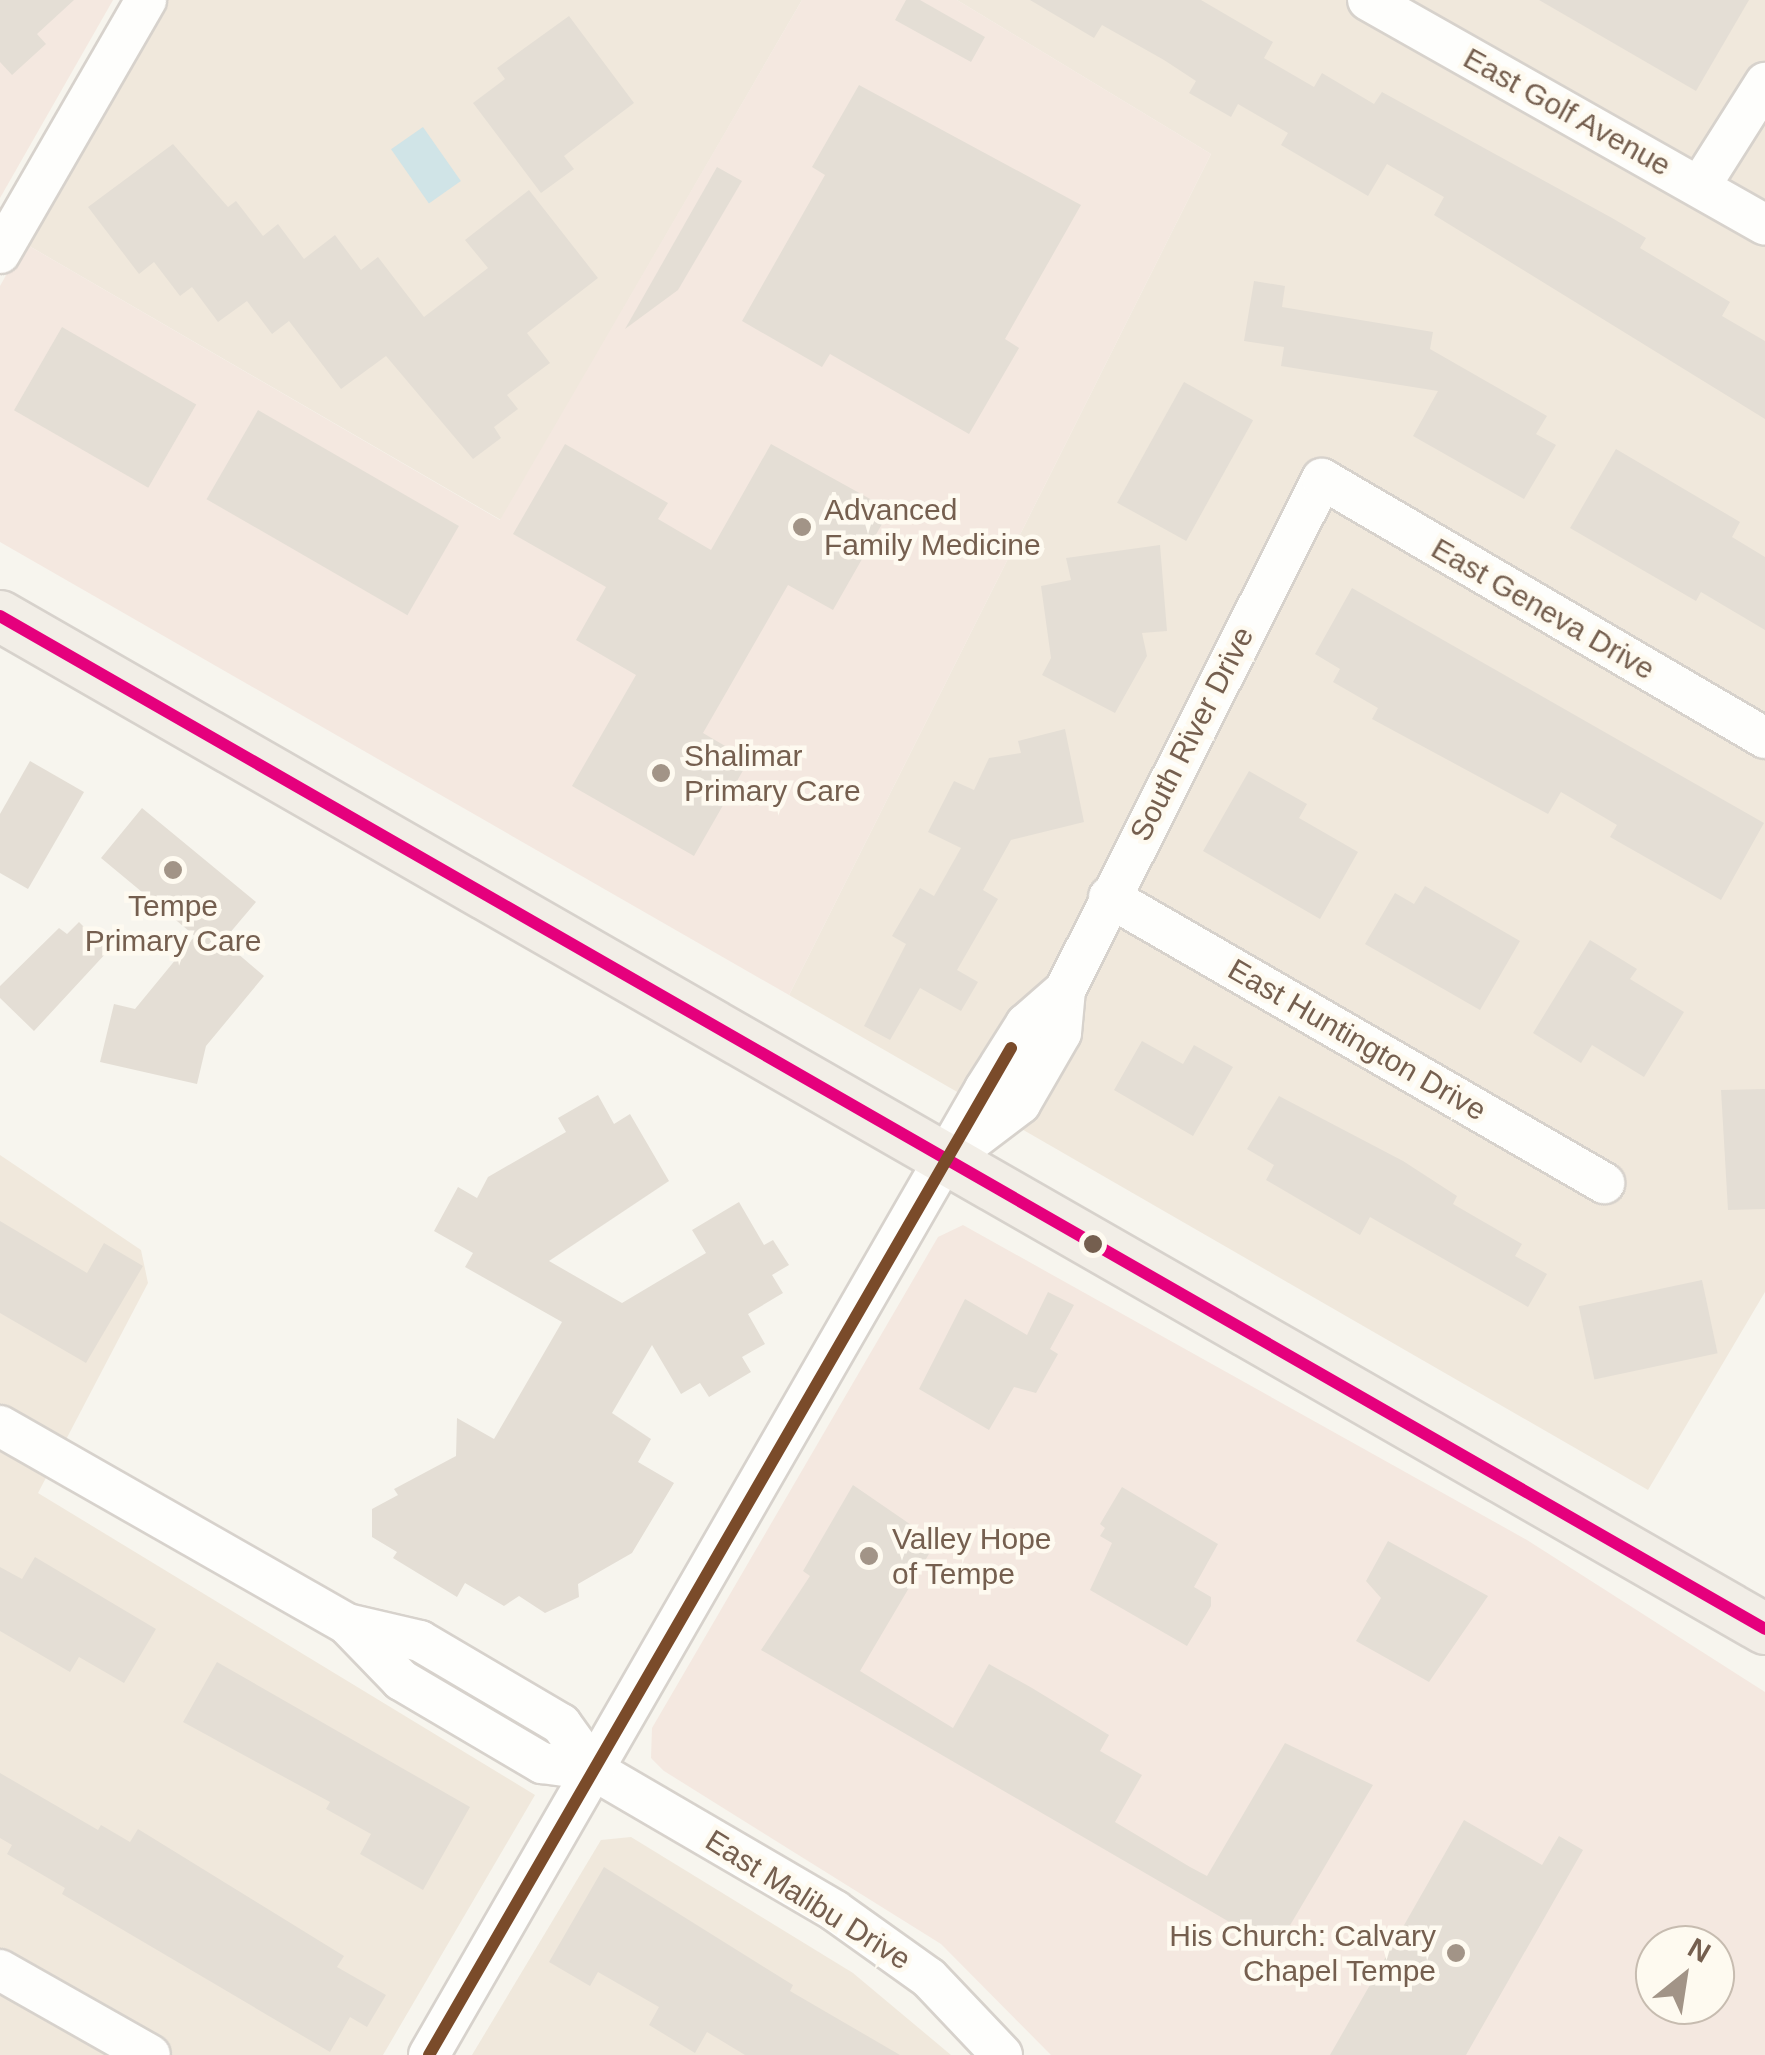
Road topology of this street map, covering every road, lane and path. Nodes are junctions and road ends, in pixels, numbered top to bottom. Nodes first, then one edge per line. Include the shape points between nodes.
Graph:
1 (146, 0) edge
2 (1368, 0) edge
3 (1765, 84) edge
4 (1700, 186) junction
5 (1765, 225) edge
6 (0, 254) edge
7 (1322, 480) joint
8 (0, 616) edge
9 (1765, 738) edge
10 (1110, 897) junction
11 (946, 1160) junction
12 (1604, 1183) dead end
13 (0, 1426) edge
14 (1765, 1628) edge
15 (594, 1770) junction
16 (0, 1970) edge
17 (967, 2039) edge
18 (150, 2055) edge
19 (429, 2055) edge
20 (1002, 2055) edge

1 - 6 street
2 - 4 street, East Golf Avenue
3 - 4 street
4 - 5 street, East Golf Avenue
7 - 9 street, East Geneva Drive
7 - 10 street, South River Drive
8 - 11 main road
10 - 11 street, South River Drive via 1064,990 1026,1024
10 - 12 street, East Huntington Drive
11 - 14 main road
11 - 15 street, South River Drive
13 - 15 street, East Malibu Drive via 346,1624 420,1642 561,1724
15 - 17 street, East Malibu Drive via 835,1911 929,1978
15 - 19 street, South River Drive
16 - 18 street
17 - 20 street, East Malibu Drive

